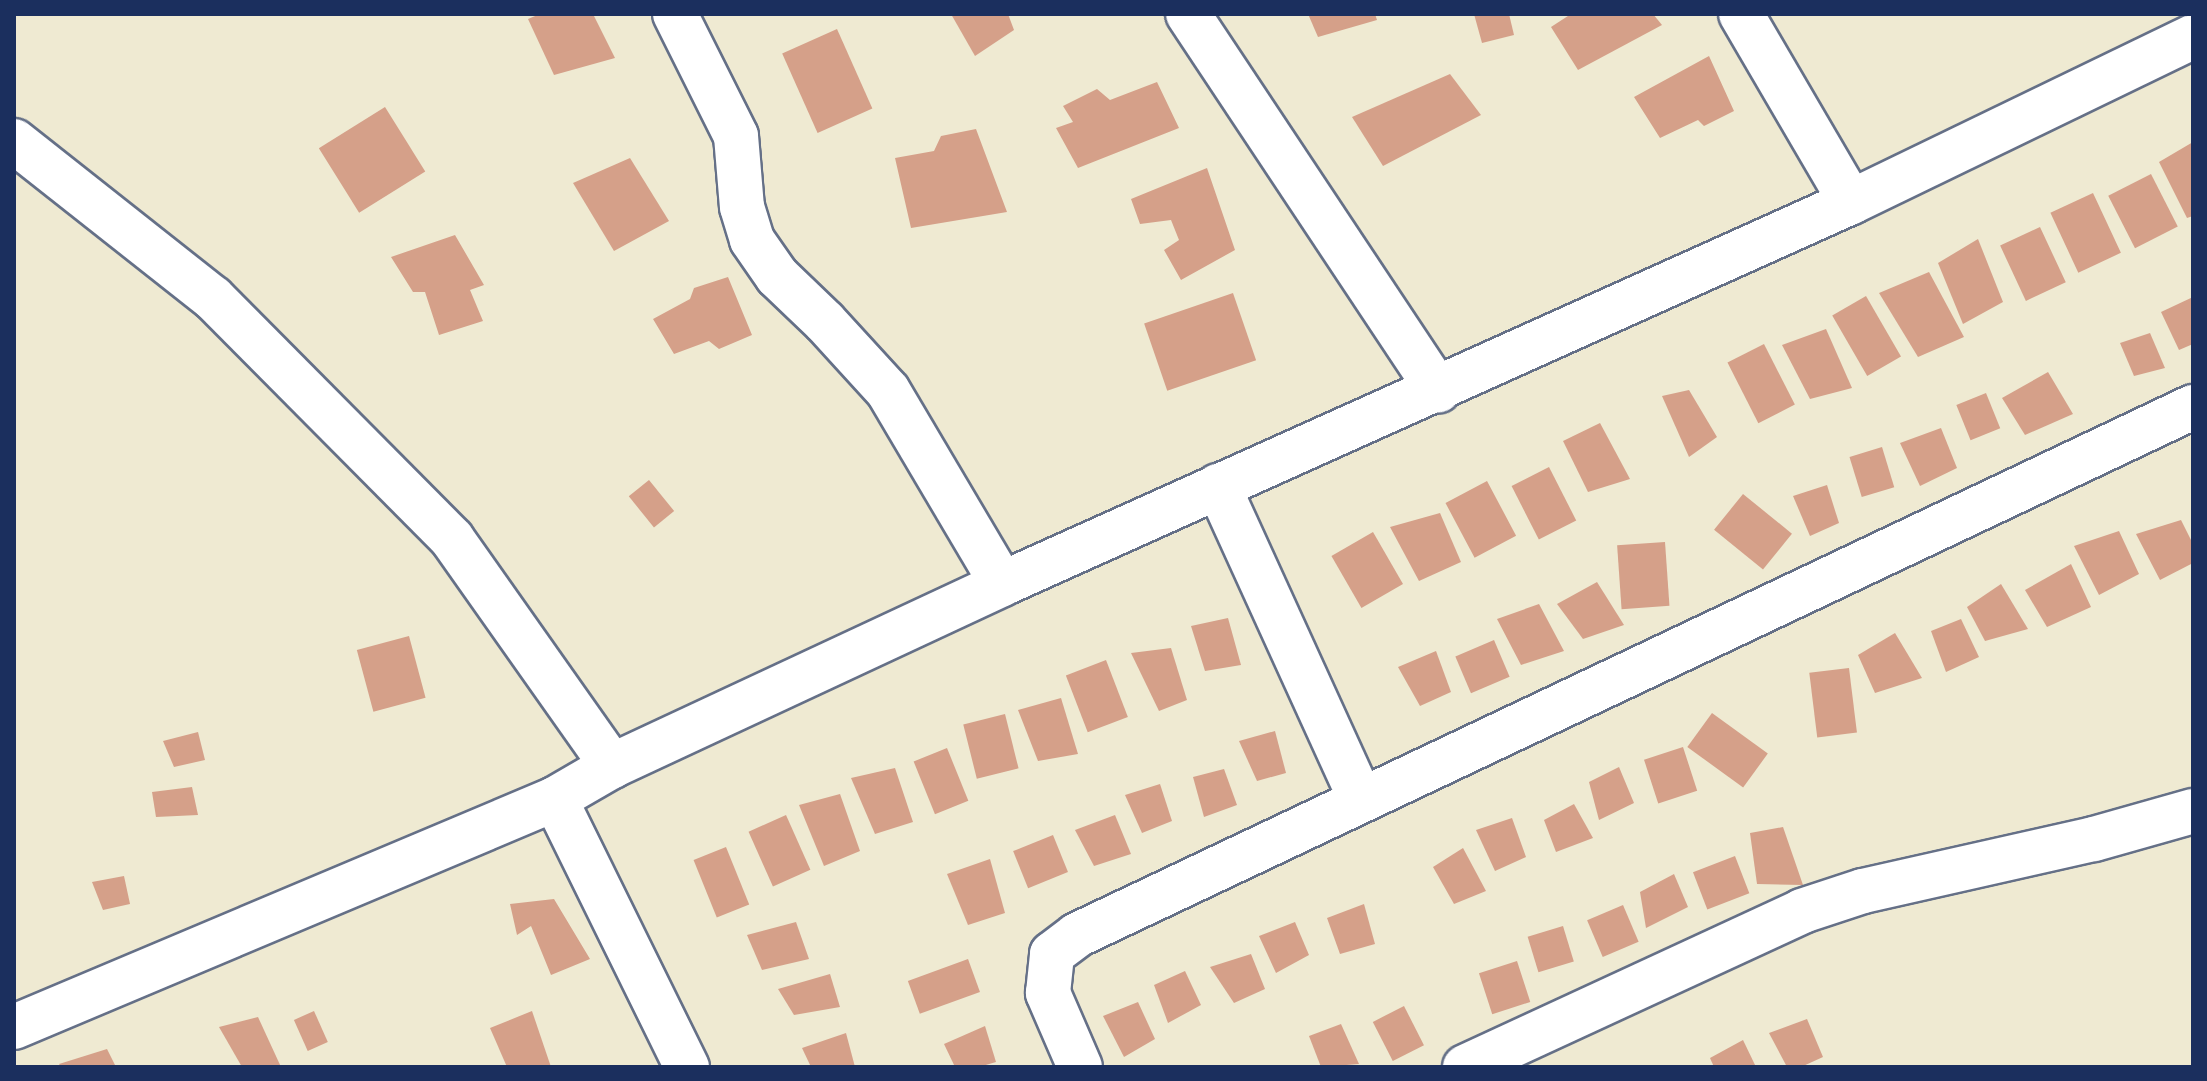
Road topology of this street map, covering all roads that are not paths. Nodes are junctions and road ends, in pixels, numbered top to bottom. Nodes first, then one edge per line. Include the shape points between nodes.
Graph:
1 (675, 14) edge
2 (1188, 14) edge
3 (1741, 14) edge
4 (2193, 37) edge
5 (14, 141) edge
6 (1851, 202) junction
7 (1438, 390) junction
8 (2193, 407) edge
9 (1218, 486) junction
10 (1002, 584) junction
11 (612, 766) junction
12 (1360, 798) junction
13 (555, 799) junction
14 (2193, 811) edge
15 (14, 1027) edge
16 (687, 1067) edge
17 (1080, 1067) edge
18 (1465, 1067) edge

1 - 10 street via 736,136 742,207 752,240 777,276 888,391
2 - 7 street
3 - 6 street
4 - 6 street
5 - 11 street via 213,298 452,539
6 - 7 street
7 - 9 street
8 - 12 street
9 - 10 street
9 - 12 street
10 - 11 street
11 - 13 street
12 - 17 street via 1077,935 1052,954 1048,993
13 - 15 street
13 - 16 street
14 - 18 street via 1863,891 1802,911

